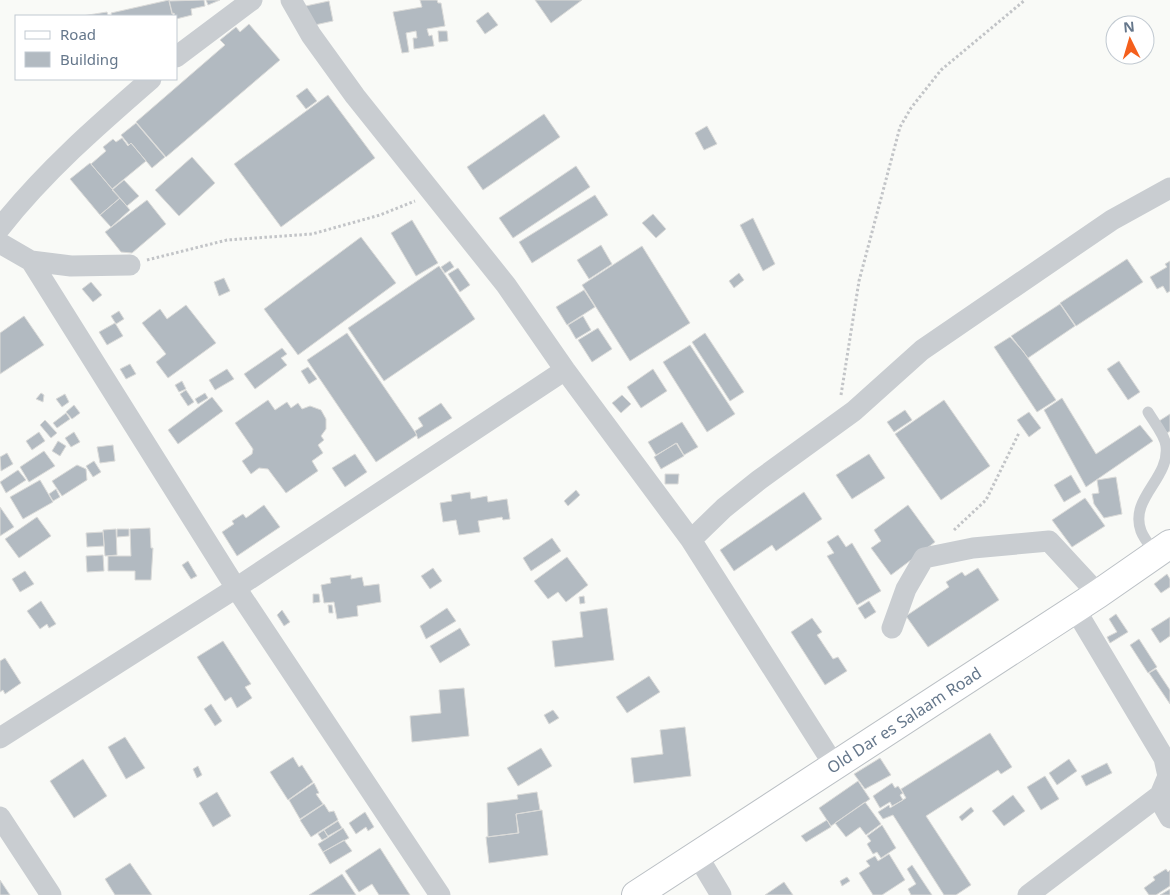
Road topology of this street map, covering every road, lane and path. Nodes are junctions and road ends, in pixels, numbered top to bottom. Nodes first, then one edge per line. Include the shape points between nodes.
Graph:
1 (252, 0) edge
2 (291, 0) edge
3 (1025, 0) edge
4 (178, 56) edge
5 (150, 80) edge
6 (1170, 188) edge
7 (432, 194) junction
8 (0, 228) edge
9 (0, 243) edge
10 (31, 261) junction
11 (130, 265) joint
12 (564, 370) junction
13 (1148, 412) dead end
14 (830, 427) junction
15 (1019, 433) dead end
16 (952, 532) dead end
17 (691, 540) junction
18 (1163, 549) edge
19 (236, 588) junction
20 (1098, 594) junction
21 (1075, 609) junction
22 (892, 628) dead end
23 (0, 738) edge
24 (834, 765) junction
25 (1166, 782) edge
26 (0, 816) edge
27 (1170, 818) edge
28 (697, 856) junction
29 (51, 895) edge
30 (440, 895) edge
31 (636, 895) edge
32 (721, 895) edge
33 (1028, 895) edge

1 - 4 street
2 - 7 street via 311,35
3 - 14 path via 941,70 900,127 859,281 842,391
5 - 8 street via 94,127 16,206
6 - 14 street via 1112,220 922,350 854,411
7 - 11 path via 332,230 293,237 227,240
7 - 12 street via 500,278
9 - 10 street
10 - 11 street via 71,266
10 - 19 street
12 - 17 street
12 - 19 street
13 - 18 lane via 1166,444 1166,461 1144,498 1138,518 1141,532
14 - 17 street via 724,508
15 - 16 path via 986,500
17 - 24 street
18 - 20 main road, Old Dar es Salaam Road
19 - 23 street
19 - 30 street
20 - 21 main road, Old Dar es Salaam Road
20 - 22 street via 1049,541 973,548 924,558 906,589
21 - 24 main road, Old Dar es Salaam Road
21 - 25 street via 1160,748
24 - 28 main road, Old Dar es Salaam Road
25 - 27 street via 1161,802
25 - 33 street
26 - 29 street
28 - 31 main road, Old Dar es Salaam Road
28 - 32 street

